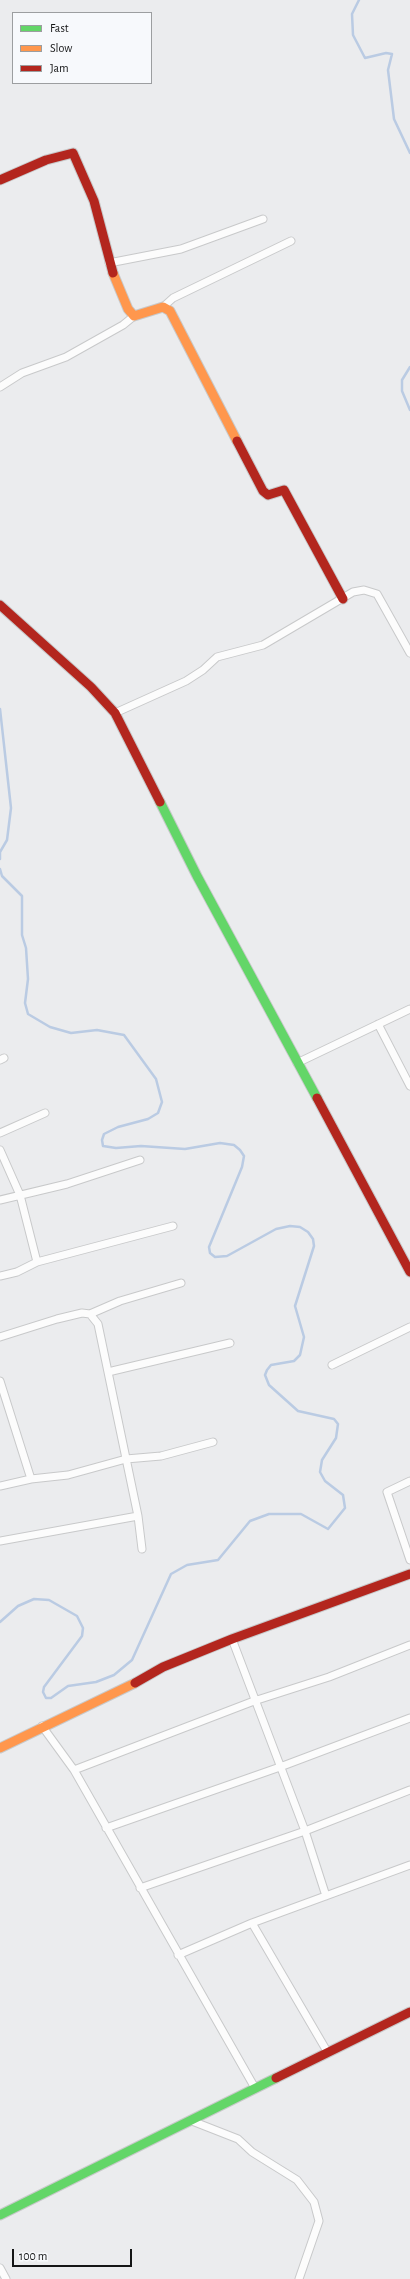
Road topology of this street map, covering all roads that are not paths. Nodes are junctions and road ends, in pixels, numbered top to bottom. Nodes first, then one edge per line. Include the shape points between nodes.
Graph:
1 (0, 180) edge
2 (263, 219) dead end
3 (291, 241) dead end
4 (109, 263) junction
5 (163, 307) junction
6 (134, 316) junction
7 (0, 387) edge
8 (343, 599) junction
9 (0, 605) edge
10 (410, 653) edge
11 (115, 713) junction
12 (410, 1009) edge
13 (378, 1024) junction
14 (297, 1063) junction
15 (410, 1086) edge
16 (45, 1113) dead end
17 (0, 1134) edge
18 (0, 1150) edge
19 (140, 1160) dead end
20 (20, 1195) junction
21 (0, 1200) edge
22 (173, 1226) dead end
23 (37, 1262) junction
24 (410, 1272) edge
25 (0, 1276) edge
26 (181, 1283) dead end
27 (90, 1314) junction
28 (410, 1327) edge
29 (0, 1337) edge
30 (230, 1344) dead end
31 (332, 1364) dead end
32 (108, 1372) junction
33 (0, 1381) edge
34 (212, 1442) dead end
35 (126, 1459) junction
36 (31, 1479) junction
37 (410, 1481) edge
38 (0, 1486) edge
39 (138, 1516) junction
40 (0, 1541) edge
41 (142, 1549) dead end
42 (410, 1560) edge
43 (410, 1574) edge
44 (232, 1639) junction
45 (410, 1645) edge
46 (254, 1701) junction
47 (410, 1718) edge
48 (42, 1726) junction
49 (0, 1748) edge
50 (280, 1767) junction
51 (74, 1770) junction
52 (410, 1790) edge
53 (106, 1828) junction
54 (305, 1831) junction
55 (410, 1865) edge
56 (140, 1888) junction
57 (326, 1896) junction
58 (252, 1923) junction
59 (178, 1955) junction
60 (410, 2012) edge
61 (328, 2054) junction
62 (255, 2088) junction
63 (192, 2121) junction
64 (0, 2215) edge
65 (0, 2268) edge
66 (6, 2279) edge
67 (299, 2279) edge

1 - 4 street via 46,160 73,153 94,201
2 - 4 street via 181,249
3 - 5 street via 173,298
4 - 6 street
5 - 6 street
5 - 8 street via 170,312 263,491 268,495 284,490
6 - 7 street via 123,325 66,357 22,373
8 - 10 street via 353,592 364,590 377,594
8 - 11 street via 263,645 217,657 186,681
9 - 11 street
11 - 14 street via 197,876
12 - 13 street
13 - 14 street
13 - 15 street
14 - 24 street
16 - 17 street
18 - 20 street
19 - 20 street via 67,1184
20 - 21 street
20 - 23 street
22 - 23 street
23 - 25 street
26 - 27 street via 120,1301
27 - 29 street via 82,1313 57,1319
27 - 32 street via 98,1324
28 - 31 street
30 - 32 street
32 - 35 street
33 - 36 street
34 - 35 street via 161,1456
35 - 36 street via 68,1475
35 - 39 street
36 - 38 street
37 - 42 street via 387,1492
39 - 40 street
39 - 41 street
43 - 44 street
44 - 46 street
44 - 48 street via 163,1667 111,1696
45 - 46 street via 329,1677
46 - 50 street
46 - 51 street
47 - 50 street
48 - 49 street
48 - 51 street
50 - 53 street
50 - 54 street
51 - 53 street
52 - 54 street
53 - 56 street
54 - 56 street
54 - 57 street
55 - 57 street
56 - 59 street
57 - 58 street
58 - 59 street
58 - 61 street
59 - 62 street
60 - 61 street
61 - 62 street
62 - 63 street
63 - 64 street
63 - 67 street via 238,2139 252,2152 297,2180 314,2202 319,2221
65 - 66 street

